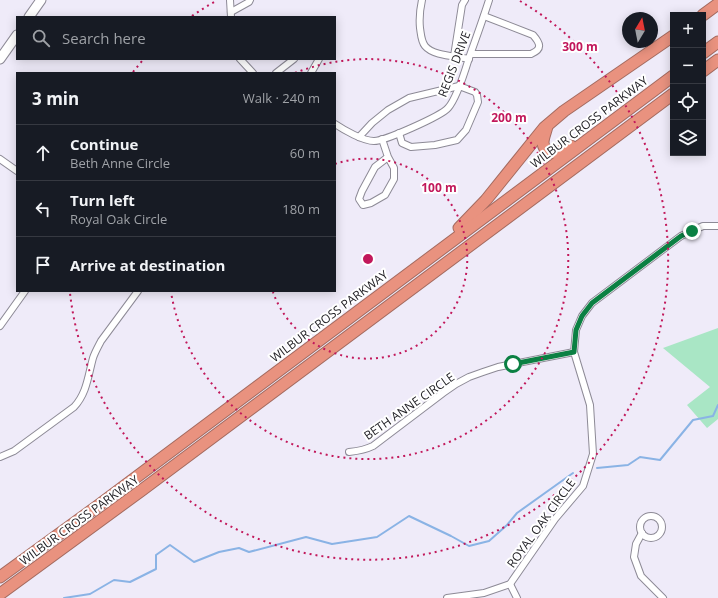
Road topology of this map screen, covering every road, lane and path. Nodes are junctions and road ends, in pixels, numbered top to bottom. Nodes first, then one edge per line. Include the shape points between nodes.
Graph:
1 (41, 0) edge
2 (230, 0) edge
3 (250, 0) edge
4 (422, 0) edge
5 (465, 0) edge
6 (489, 0) edge
7 (718, 4) edge
8 (706, 13) edge
9 (231, 14) edge
10 (30, 16) edge
11 (484, 16) junction
12 (16, 36) edge
13 (670, 38) edge
14 (718, 42) edge
15 (706, 51) edge
16 (454, 56) junction
17 (470, 56) junction
18 (0, 59) edge
19 (241, 60) edge
20 (293, 60) edge
21 (318, 60) edge
22 (718, 60) edge
23 (706, 69) edge
24 (252, 72) edge
25 (277, 72) edge
26 (312, 72) edge
27 (670, 78) edge
28 (459, 86) junction
29 (670, 96) edge
30 (336, 125) edge
31 (548, 126) junction
32 (399, 133) junction
33 (593, 136) junction
34 (358, 137) junction
35 (382, 139) junction
36 (388, 157) junction
37 (0, 159) edge
38 (16, 170) edge
39 (718, 226) edge
40 (421, 264) junction
41 (24, 292) edge
42 (137, 292) edge
43 (0, 326) edge
44 (574, 352) junction
45 (349, 452) dead end
46 (0, 457) edge
47 (642, 533) dead end
48 (0, 577) edge
49 (510, 584) junction
50 (0, 594) edge
51 (447, 598) edge
52 (517, 598) edge
53 (663, 598) edge

1 - 10 street
2 - 9 street
3 - 9 street
4 - 16 street via 419,18 424,45 442,55
5 - 16 street
6 - 11 street, REGIS DRIVE
7 - 8 highway
11 - 17 street, REGIS DRIVE
11 - 17 street via 533,34 539,41 539,47 536,52 530,54
12 - 18 street
13 - 31 highway via 564,111
14 - 15 highway
16 - 17 street
17 - 28 street, REGIS DRIVE
19 - 24 street
20 - 25 street
21 - 26 street
22 - 23 highway
27 - 33 highway, WILBUR CROSS PARKWAY
28 - 32 street, REGIS DRIVE via 448,108 439,115
28 - 32 street via 475,92 478,102 466,130 457,140 412,147 402,142
28 - 34 street via 409,98 388,110
29 - 50 highway, WILBUR CROSS PARKWAY
30 - 34 street, REGIS DRIVE
31 - 33 highway via 543,142 552,152 561,152 578,140
31 - 40 highway via 541,131 477,210
32 - 35 street, REGIS DRIVE
33 - 40 highway, WILBUR CROSS PARKWAY
34 - 35 street, REGIS DRIVE via 374,141
35 - 36 street
36 - 36 street via 375,167 362,191 359,199 363,205 385,195 394,179 394,168
37 - 38 street
39 - 44 street, ROYAL OAK CIRCLE via 703,226 681,236 592,303 576,330
40 - 48 highway, WILBUR CROSS PARKWAY
41 - 43 street
42 - 46 street via 96,350 86,388 79,402 14,451
44 - 45 street, BETH ANNE CIRCLE via 498,367 469,377 443,393 373,446
44 - 49 street, ROYAL OAK CIRCLE via 590,405 593,454 583,486 555,519
47 - 53 street via 636,544 634,557 641,576
49 - 51 street, ROYAL OAK CIRCLE via 484,593
49 - 52 street

